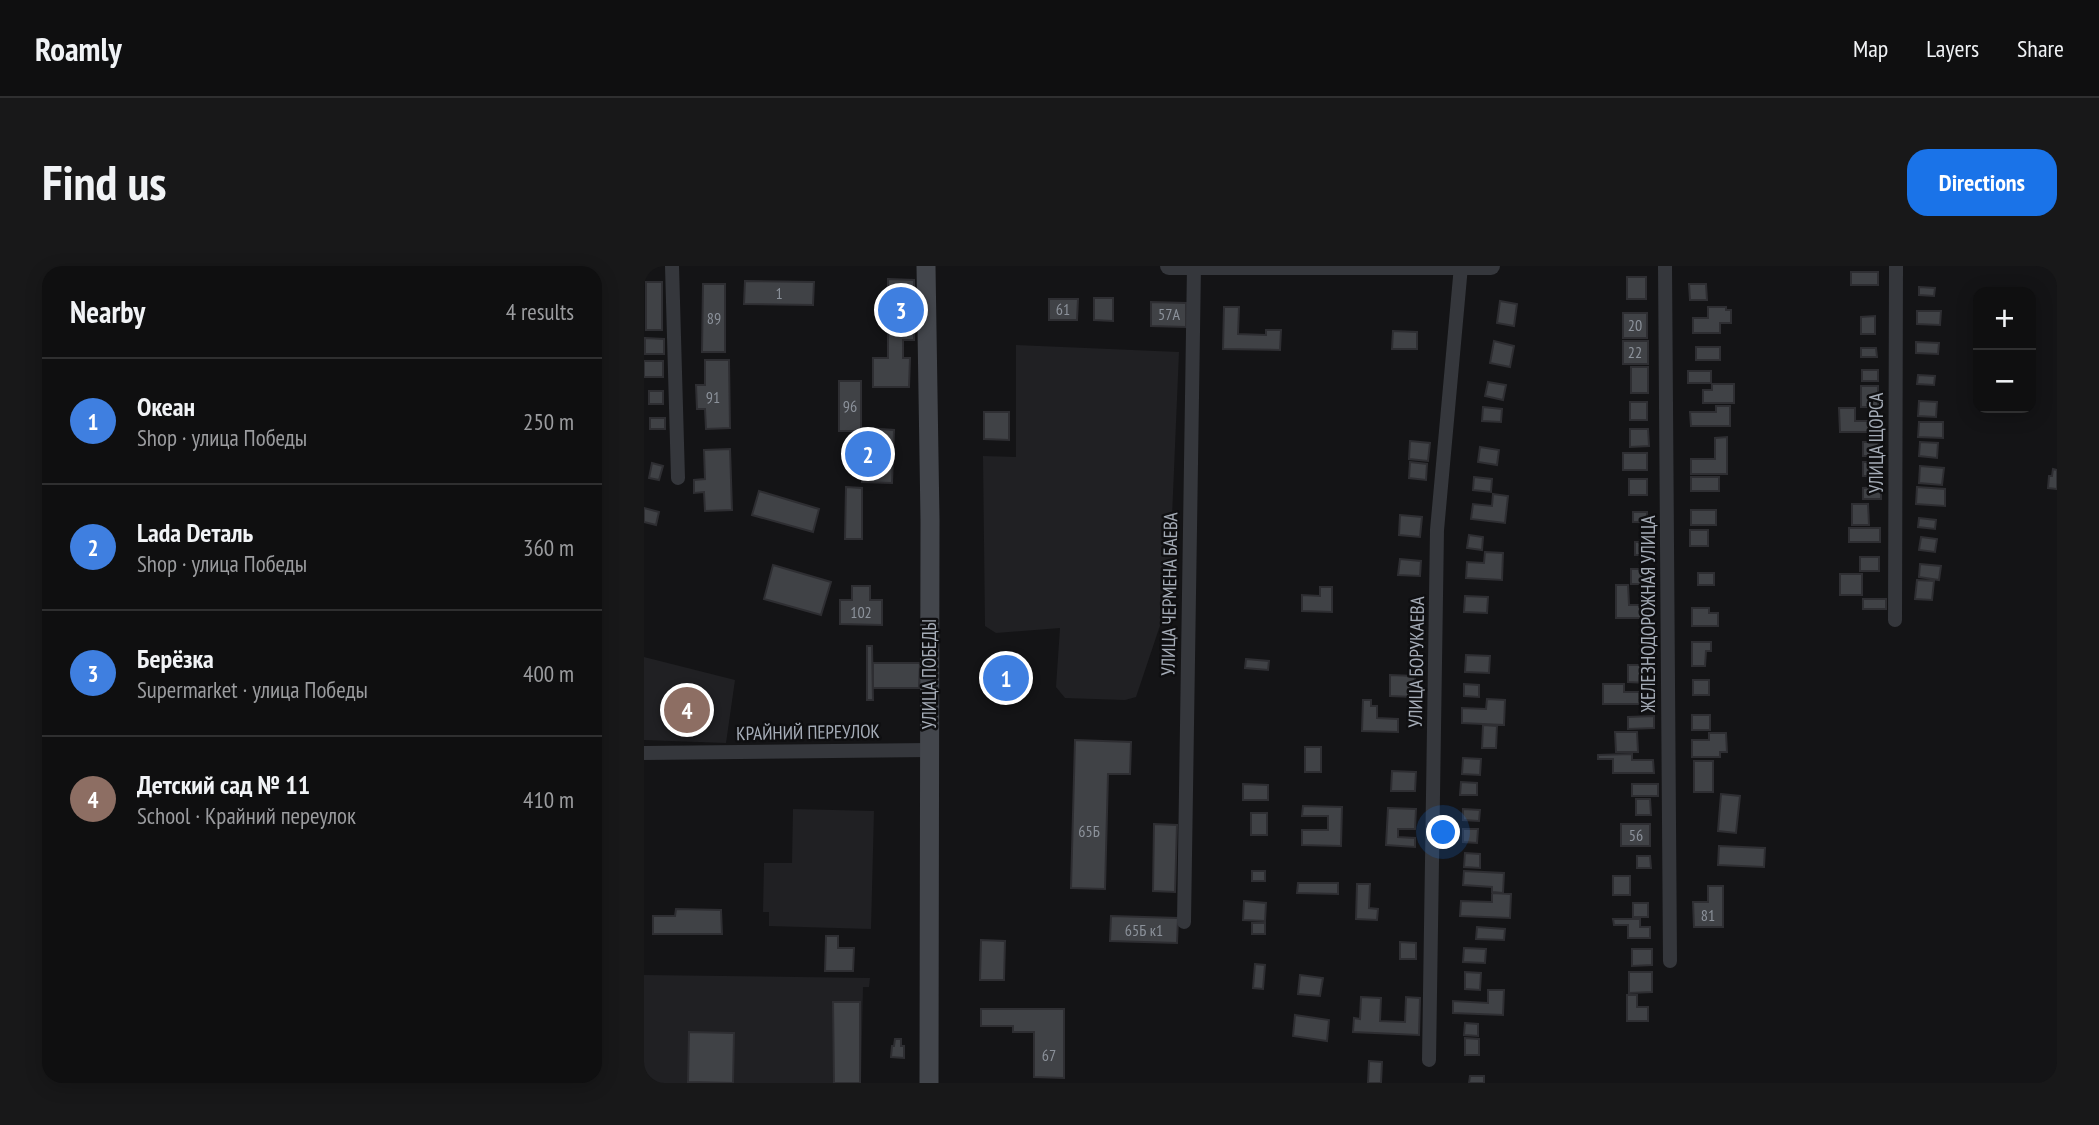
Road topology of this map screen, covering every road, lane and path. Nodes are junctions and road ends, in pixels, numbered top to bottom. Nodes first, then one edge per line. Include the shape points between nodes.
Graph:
1 (671, 266) edge
2 (926, 266) edge
3 (1169, 266) edge
4 (1194, 266) edge
5 (1461, 266) edge
6 (1491, 266) edge
7 (1665, 266) edge
8 (1896, 266) edge
9 (678, 478) dead end
10 (1895, 621) dead end
11 (930, 750) junction
12 (644, 753) edge
13 (1184, 922) dead end
14 (1670, 961) dead end
15 (1429, 1060) dead end
16 (929, 1083) edge

1 - 9 street
2 - 11 main road, УЛИЦА ПОБЕДЫ
3 - 4 street
4 - 5 street
4 - 13 street, УЛИЦА ЧЕРМЕНА БАЕВА
5 - 6 street
5 - 15 street, УЛИЦА БОРУКАЕВА via 1437,530
7 - 14 street, ЖЕЛЕЗНОДОРОЖНАЯ УЛИЦА
8 - 10 street, УЛИЦА ЩОРСА
11 - 12 street, КРАЙНИЙ ПЕРЕУЛОК
11 - 16 main road, УЛИЦА ПОБЕДЫ

